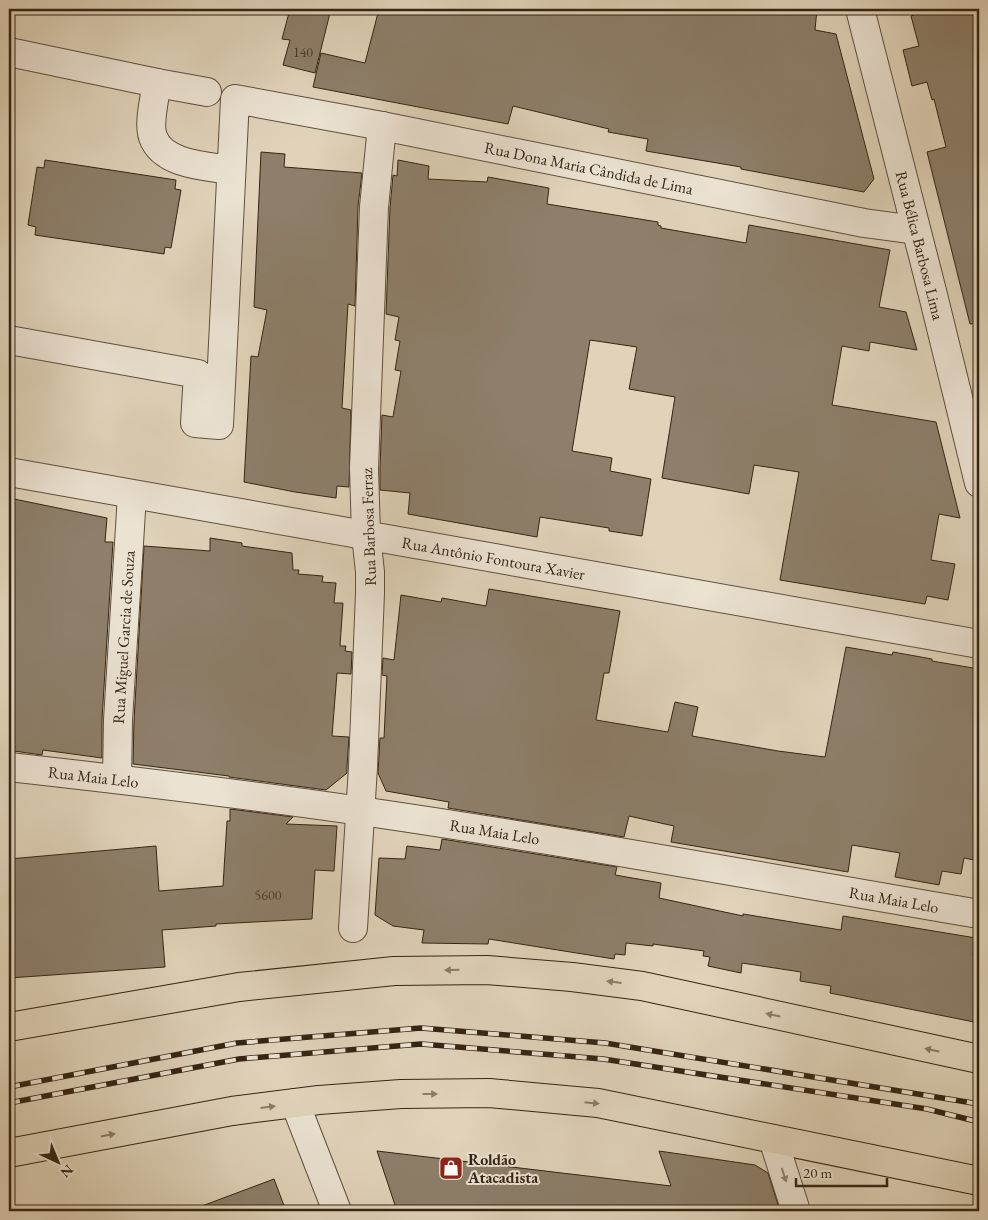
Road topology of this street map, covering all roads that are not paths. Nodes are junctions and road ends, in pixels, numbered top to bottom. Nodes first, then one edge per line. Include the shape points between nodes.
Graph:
1 (860, 9) edge
2 (9, 52) edge
3 (157, 83) junction
4 (207, 92) dead end
5 (382, 126) junction
6 (231, 170) junction
7 (916, 230) junction
8 (9, 340) edge
9 (9, 472) edge
10 (979, 483) edge
11 (132, 495) junction
12 (366, 535) junction
13 (979, 644) edge
14 (9, 767) edge
15 (116, 778) junction
16 (360, 811) junction
17 (979, 914) edge
18 (353, 928) dead end
19 (9, 1027) edge
20 (979, 1059) edge
21 (295, 1103) junction
22 (773, 1139) junction
23 (9, 1153) edge
24 (979, 1181) edge
25 (337, 1211) edge
26 (796, 1211) edge

1 - 7 street, Rua Bélica Barbosa Lima
2 - 3 street
3 - 4 street
3 - 6 street via 153,137 163,152 181,162
5 - 6 street, Rua Dona Maria Cândida de Lima via 235,99
5 - 7 street, Rua Dona Maria Cândida de Lima via 864,223
5 - 12 street, Rua Barbosa Ferraz via 374,207 364,468
6 - 8 street via 219,425 195,423 198,374
7 - 10 street, Rua Bélica Barbosa Lima
9 - 11 street, Rua Antônio Fontoura Xavier
11 - 12 street, Rua Antônio Fontoura Xavier
11 - 15 street, Rua Miguel Garcia de Souza
12 - 13 street, Rua Antônio Fontoura Xavier
12 - 16 street, Rua Barbosa Ferraz via 370,593
14 - 15 street, Rua Maia Lelo
15 - 16 street, Rua Maia Lelo
16 - 17 street, Rua Maia Lelo
16 - 18 street, Rua Barbosa Ferraz
20 -> 19 main road via 642,986 487,970 394,971 239,987
21 -> 22 main road via 401,1094 489,1094 598,1103
23 -> 21 main road via 232,1111
21 - 25 street
22 - 24 main road
22 -> 26 street

